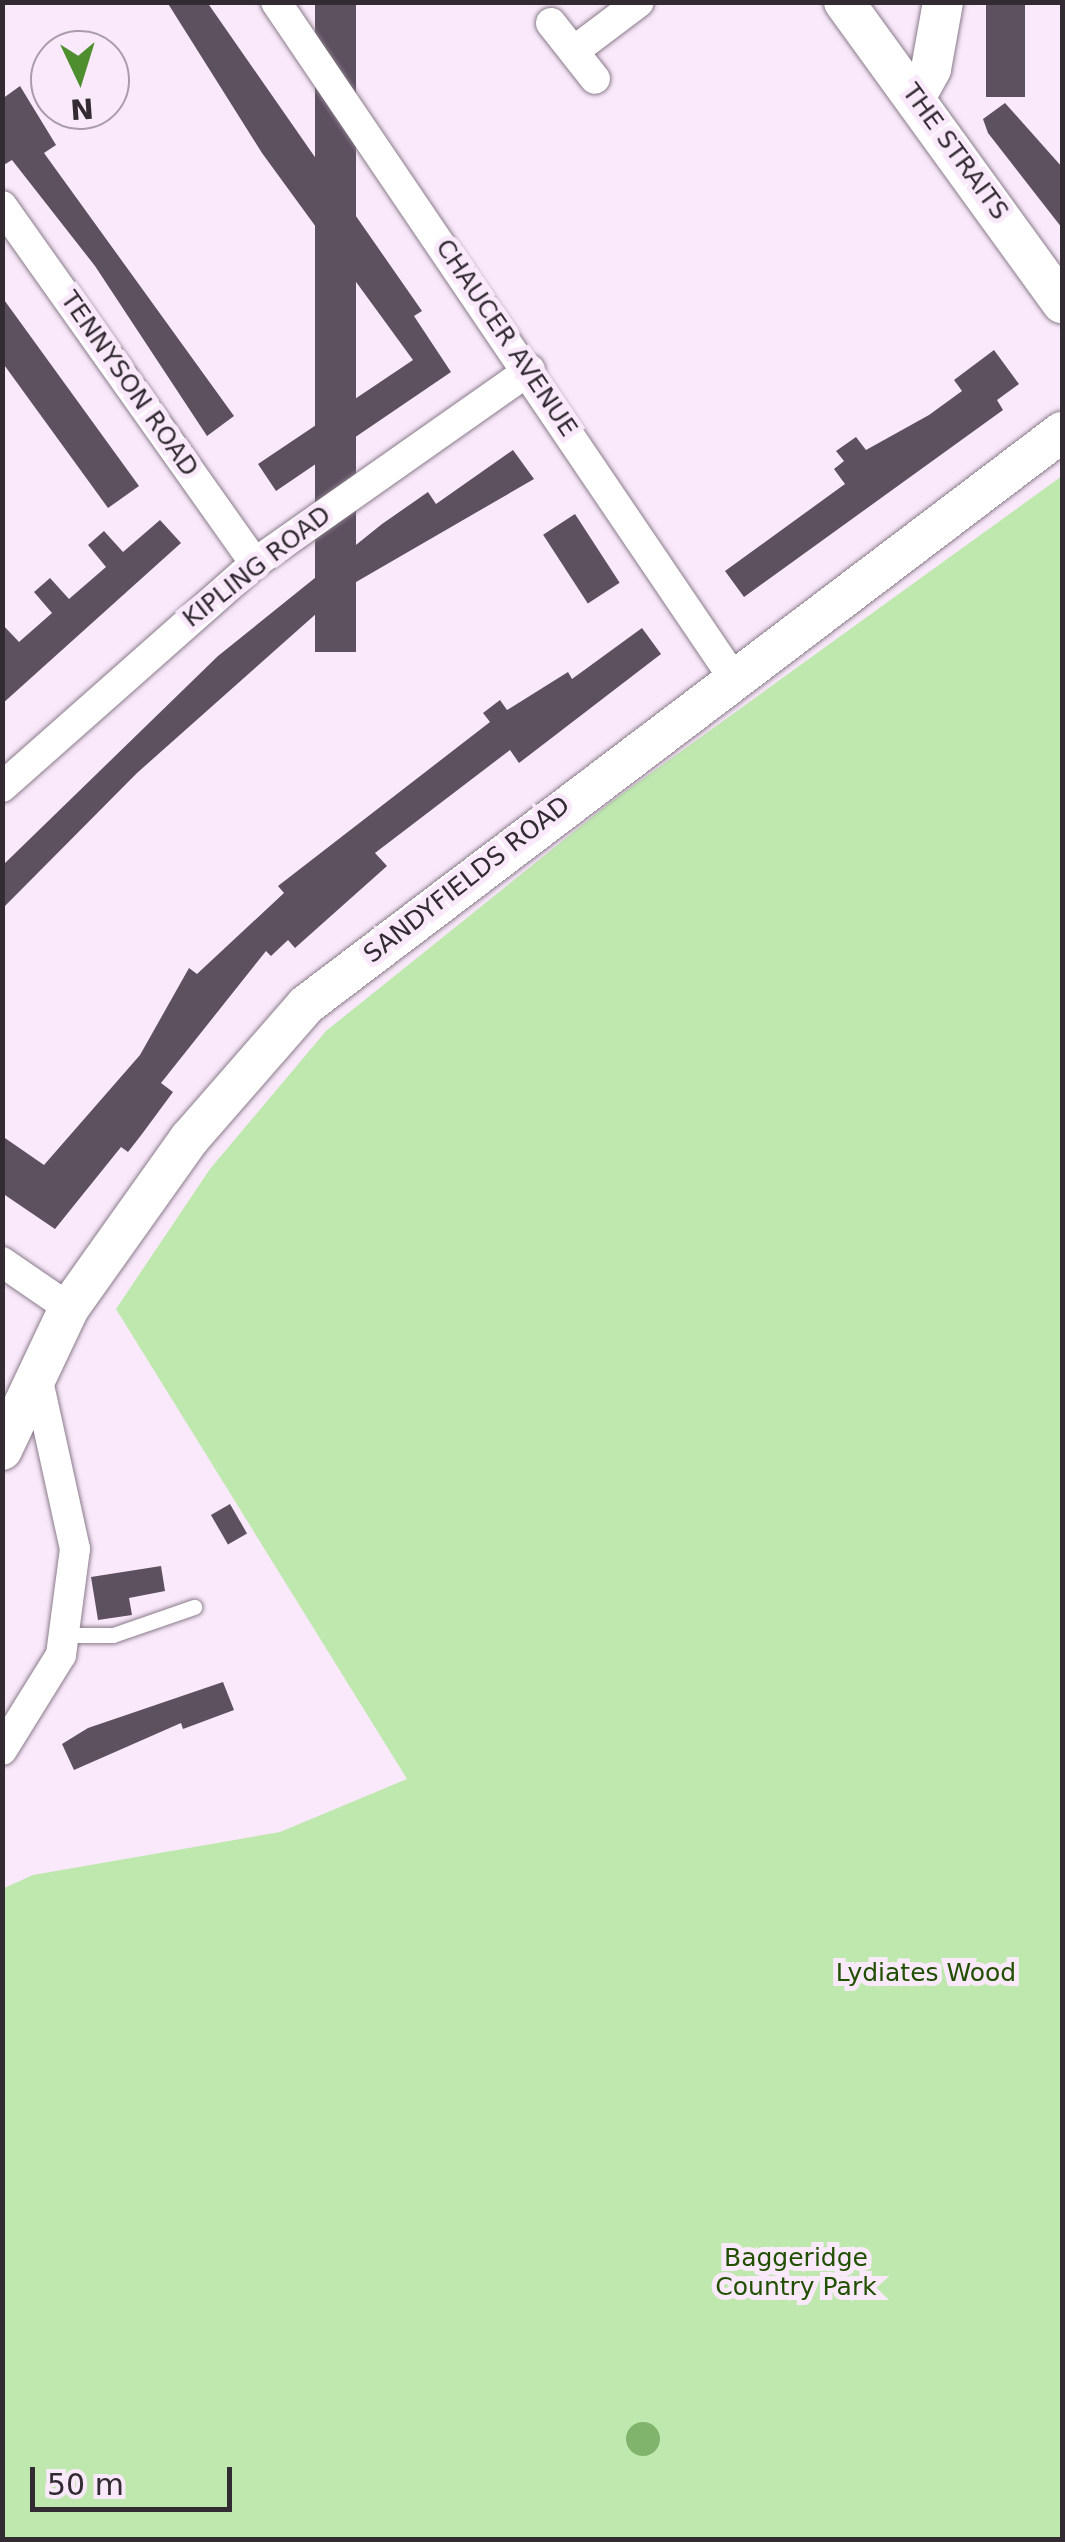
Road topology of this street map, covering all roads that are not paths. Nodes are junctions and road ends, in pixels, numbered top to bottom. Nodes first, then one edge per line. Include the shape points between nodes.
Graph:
1 (276, 2) edge
2 (639, 2) edge
3 (844, 2) edge
4 (943, 2) edge
5 (550, 23) dead end
6 (574, 51) junction
7 (595, 80) dead end
8 (915, 98) junction
9 (2, 206) edge
10 (1062, 303) edge
11 (530, 370) junction
12 (1062, 432) edge
13 (255, 562) junction
14 (732, 676) junction
15 (2, 786) edge
16 (2, 1262) edge
17 (69, 1308) junction
18 (36, 1371) junction
19 (2, 1450) edge
20 (194, 1607) dead end
21 (64, 1634) junction
22 (2, 1750) edge

1 - 11 street, CHAUCER AVENUE
2 - 6 street
3 - 8 street, THE STRAITS
4 - 8 street via 931,68
5 - 6 street
6 - 7 street
8 - 10 street, THE STRAITS
9 - 13 street, TENNYSON ROAD
11 - 13 street, KIPLING ROAD
11 - 14 street, CHAUCER AVENUE
12 - 14 street, SANDYFIELDS ROAD
13 - 15 street, KIPLING ROAD
14 - 17 street, SANDYFIELDS ROAD via 306,1005 190,1138
16 - 17 street
17 - 18 street, SANDYFIELDS ROAD
18 - 19 street, SANDYFIELDS ROAD
18 - 21 street via 75,1549
20 - 21 lane via 113,1635
21 - 22 street

